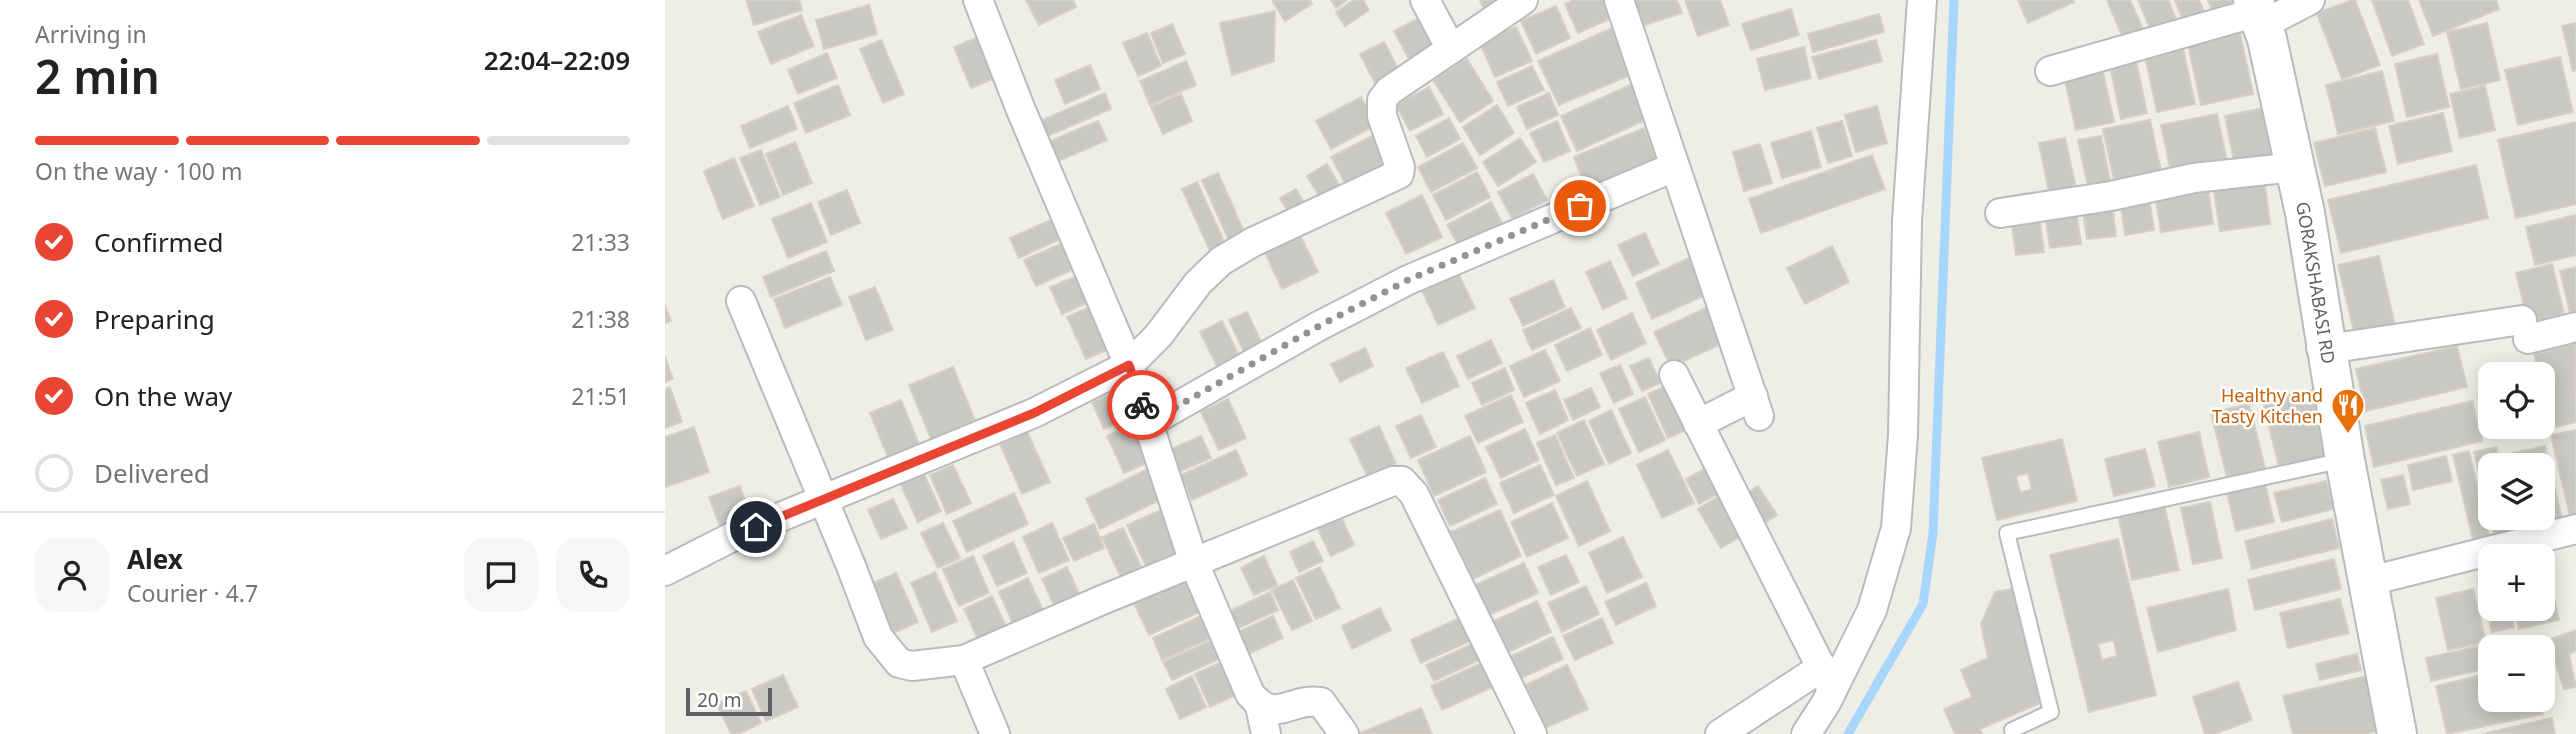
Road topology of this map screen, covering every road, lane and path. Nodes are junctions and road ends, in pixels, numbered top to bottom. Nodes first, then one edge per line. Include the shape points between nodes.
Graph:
1 (978, 0) edge
2 (1425, 0) edge
3 (1523, 0) edge
4 (1619, 0) edge
5 (1922, 0) edge
6 (2310, 0) edge
7 (2257, 12) edge
8 (1451, 49) junction
9 (2050, 71) dead end
10 (1674, 167) junction
11 (2295, 167) junction
12 (2000, 213) dead end
13 (741, 301) dead end
14 (2576, 327) edge
15 (2324, 348) junction
16 (1129, 365) junction
17 (1674, 374) dead end
18 (1148, 423) junction
19 (1698, 424) junction
20 (2345, 460) junction
21 (822, 500) junction
22 (2576, 529) edge
23 (1194, 563) junction
24 (665, 571) edge
25 (2366, 582) junction
26 (964, 660) junction
27 (1827, 678) junction
28 (1260, 706) junction
29 (995, 734) edge
30 (1266, 734) edge
31 (1343, 734) edge
32 (1532, 734) edge
33 (1720, 734) edge
34 (1806, 734) edge
35 (2014, 734) edge
36 (2397, 734) edge

1 - 16 street
2 - 8 street
3 - 8 street
4 - 10 street
5 - 27 street via 1907,221 1903,435 1896,528 1872,610
6 - 7 street
7 - 9 street
7 - 11 street, GORAKSHABASI RD
8 - 16 street via 1382,100 1381,116 1399,174 1221,261
10 - 18 street via 1408,280
10 - 19 street via 1756,406
11 - 12 street via 2194,178
11 - 15 street, GORAKSHABASI RD
13 - 21 street
14 - 15 street
15 - 20 street, GORAKSHABASI RD
16 - 18 street
16 - 21 street via 1034,413
17 - 19 street
18 - 23 street
19 - 27 street
20 - 25 street, GORAKSHABASI RD
20 - 35 lane via 2007,533 2051,712 2012,730
21 - 24 street
21 - 26 street via 878,637 899,663 912,666
22 - 25 street
23 - 26 street
23 - 28 street via 1250,694
23 - 32 street via 1402,481 1414,494
25 - 36 street, GORAKSHABASI RD
26 - 29 street
27 - 33 street
27 - 34 street
28 - 30 street
28 - 31 street via 1272,710 1308,700 1321,702

